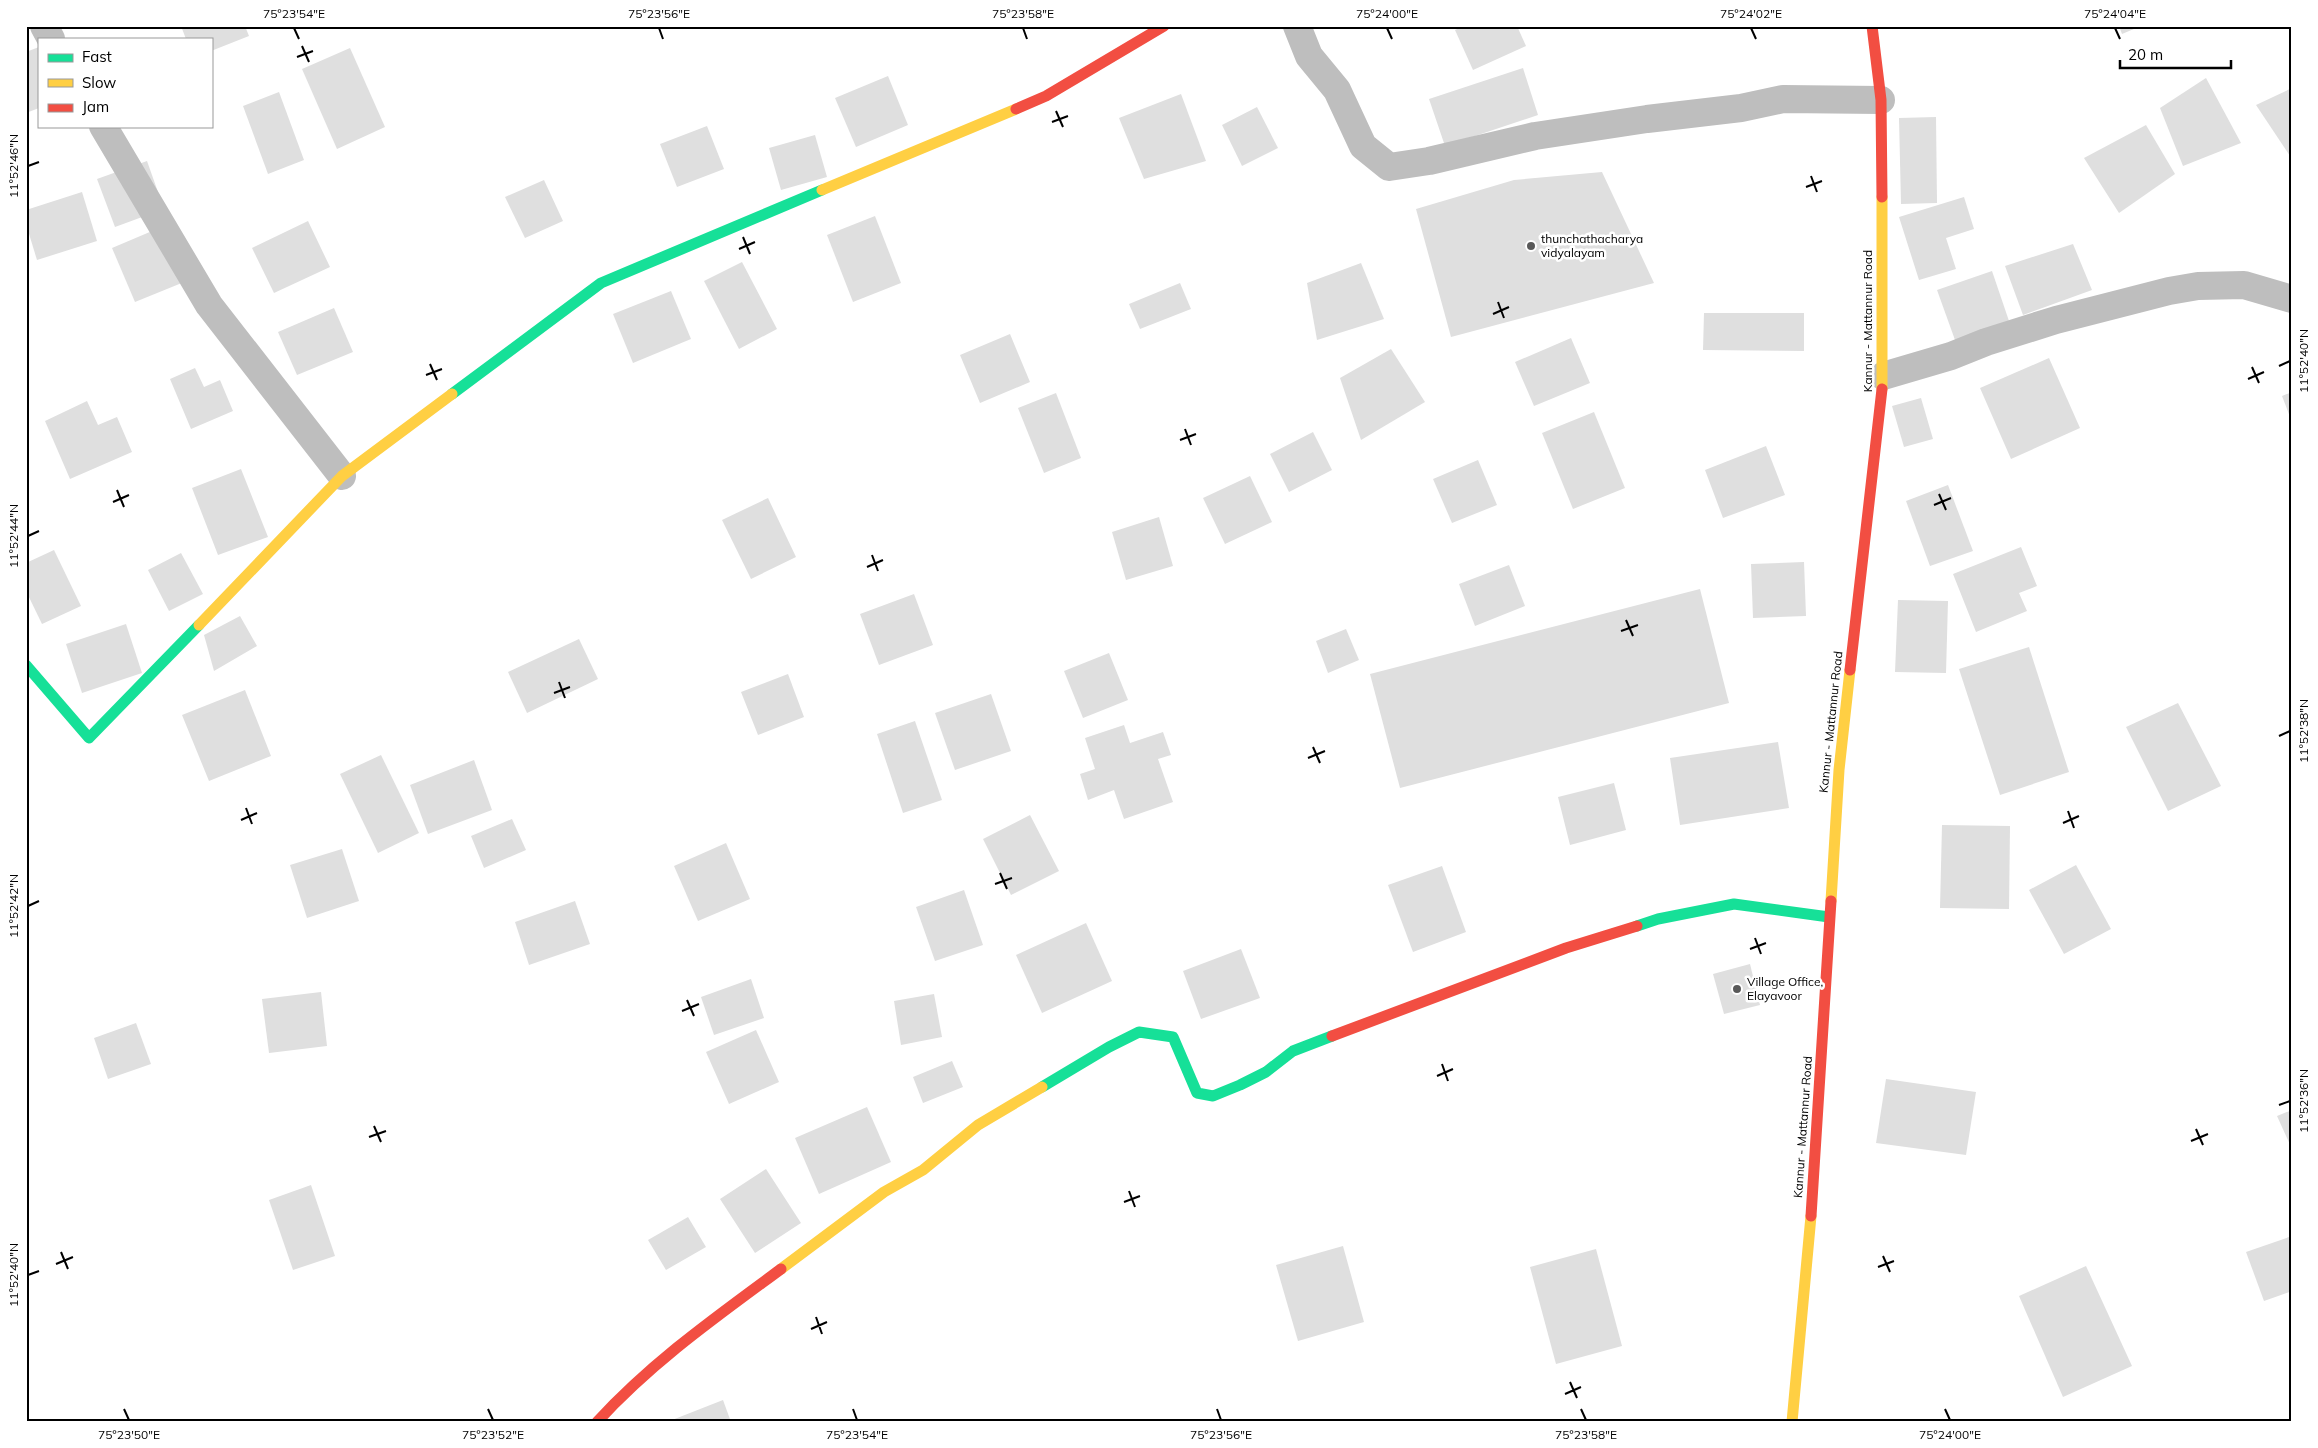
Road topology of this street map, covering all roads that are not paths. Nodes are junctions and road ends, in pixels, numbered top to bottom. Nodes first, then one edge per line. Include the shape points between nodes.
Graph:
1 (44, 26) edge
2 (1164, 26) edge
3 (1297, 26) edge
4 (1872, 26) edge
5 (50, 38) edge
6 (1881, 100) junction
7 (104, 128) edge
8 (2292, 299) edge
9 (1884, 376) junction
10 (342, 476) junction
11 (26, 665) edge
12 (1829, 918) junction
13 (597, 1422) edge
14 (1792, 1422) edge

1 - 5 street
2 - 10 street via 1046,96 601,283
3 - 6 street via 1309,56 1337,90 1363,146 1389,167 1535,136 1647,118 1741,108 1783,99
4 - 6 street, Kannur - Mattannur Road
6 - 9 street, Kannur - Mattannur Road
7 - 10 street via 209,306
8 - 9 street via 2244,285 2198,286 2169,291 2056,320
9 - 12 street, Kannur - Mattannur Road via 1839,770
10 - 11 street via 89,738
12 - 13 street via 1734,904 1658,919 1566,948 1293,1051 1266,1072 1213,1096 1197,1093 1173,1037 1139,1032 1108,1047 978,1125 923,1170 884,1192 664,1356
12 - 14 street, Kannur - Mattannur Road via 1815,1169

